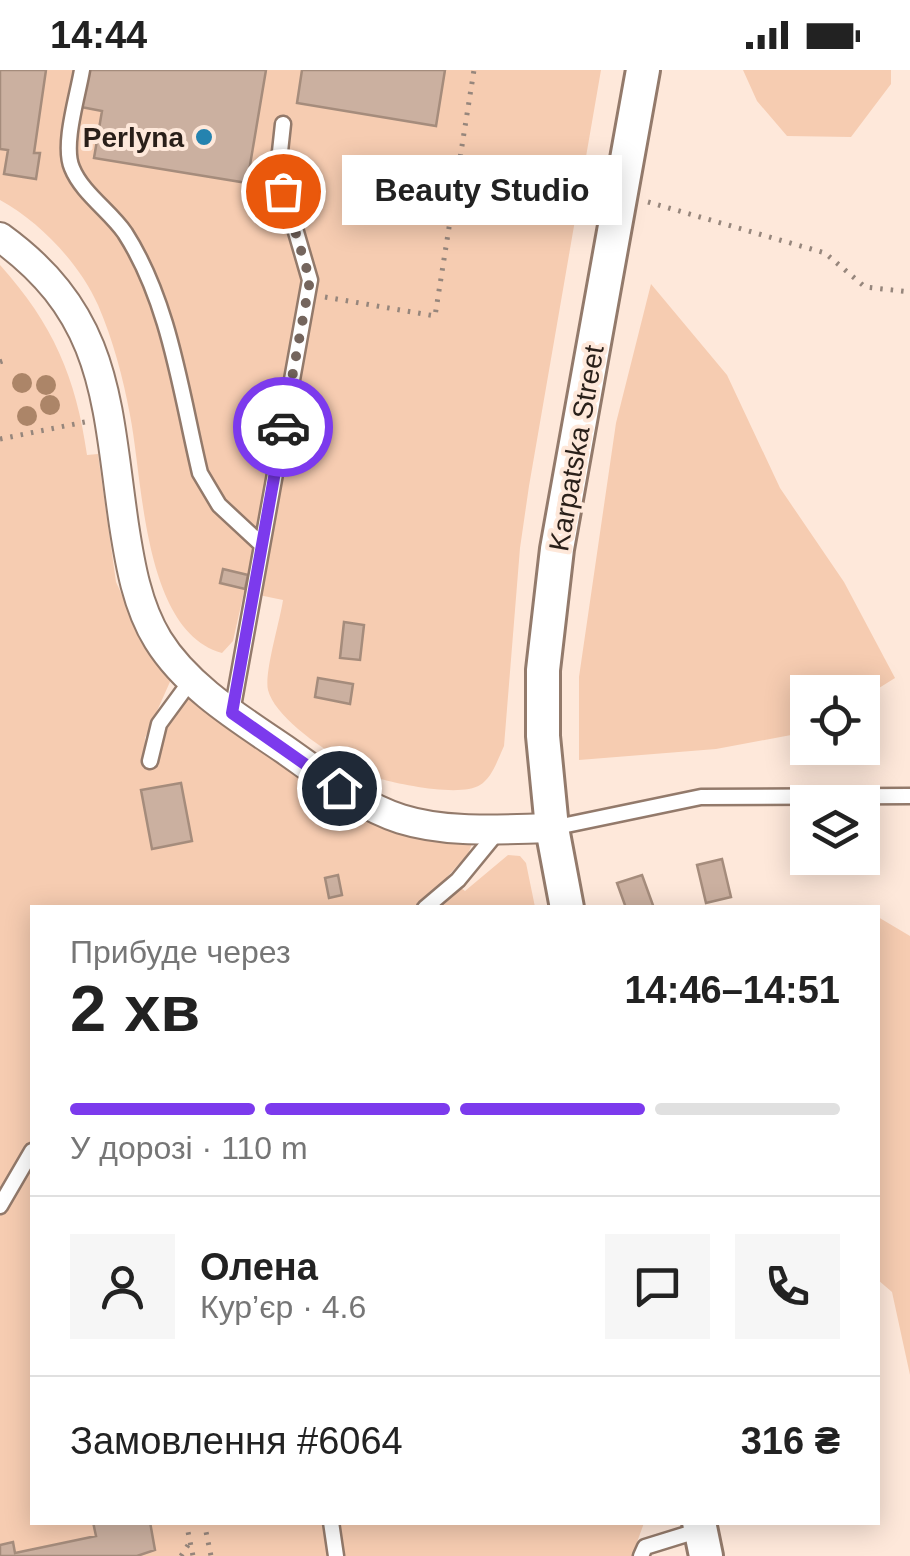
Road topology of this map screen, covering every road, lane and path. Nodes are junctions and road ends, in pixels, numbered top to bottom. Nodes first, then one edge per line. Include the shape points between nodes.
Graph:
1 (82, 70) edge
2 (474, 70) edge
3 (643, 70) edge
4 (282, 124) dead end
5 (642, 201) dead end
6 (0, 237) edge
7 (910, 292) edge
8 (308, 294) junction
9 (86, 422) dead end
10 (0, 439) edge
11 (261, 544) junction
12 (192, 679) junction
13 (232, 713) junction
14 (150, 761) dead end
15 (910, 796) edge
16 (552, 828) junction
17 (500, 830) junction
18 (429, 905) edge
19 (565, 905) edge
20 (30, 1154) edge
21 (0, 1206) edge
22 (187, 1525) edge
23 (205, 1525) edge
24 (331, 1525) edge
25 (702, 1536) edge
26 (190, 1542) junction
27 (181, 1556) edge
28 (193, 1556) edge
29 (210, 1556) edge
30 (336, 1556) edge
31 (641, 1556) edge

1 - 11 lane via 68,148 72,168 124,232 150,283 208,491
2 - 8 path via 435,316
3 - 16 street, Karpatska Street via 557,550 541,702
4 - 8 lane via 278,170 306,260
5 - 7 path via 824,253 864,287
6 - 12 street via 55,284 87,338 144,614
8 - 11 lane
9 - 10 path
11 - 13 lane
12 - 13 street
12 - 14 lane via 160,724
13 - 17 street via 380,811 403,820
15 - 16 lane via 701,797
16 - 17 street
16 - 19 street, Karpatska Street
17 - 18 lane
20 - 21 lane
22 - 26 path
23 - 29 path
24 - 30 lane
25 - 31 lane via 645,1548
26 - 27 path
26 - 28 path

